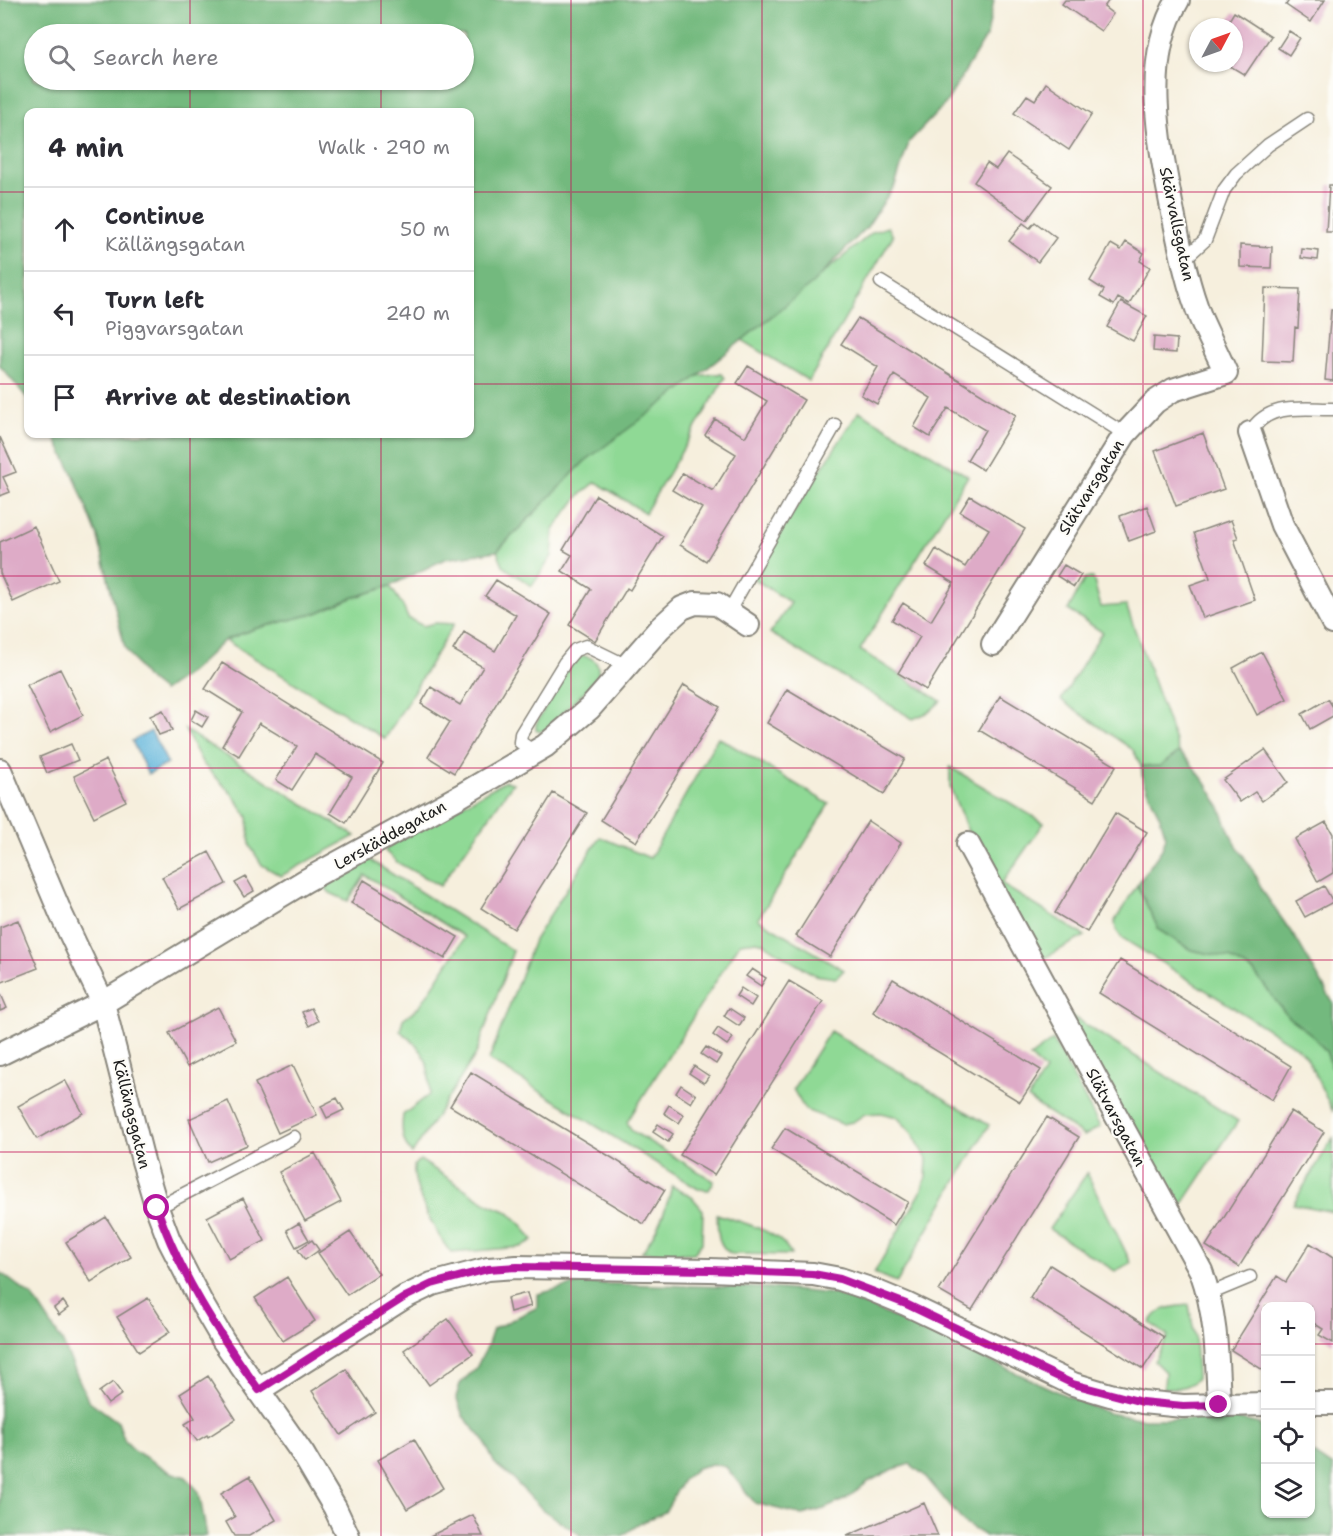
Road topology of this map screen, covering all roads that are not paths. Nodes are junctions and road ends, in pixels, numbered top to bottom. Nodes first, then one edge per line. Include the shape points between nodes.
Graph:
1 (1178, 0) edge
2 (1307, 119) dead end
3 (1183, 260) junction
4 (881, 282) dead end
5 (1226, 373) joint
6 (1333, 409) edge
7 (836, 425) dead end
8 (1250, 433) joint
9 (1125, 434) junction
10 (729, 611) junction
11 (1333, 623) edge
12 (748, 626) dead end
13 (993, 644) dead end
14 (627, 666) junction
15 (534, 752) junction
16 (0, 770) edge
17 (968, 844) dead end
18 (103, 1003) junction
19 (0, 1054) edge
20 (294, 1137) dead end
21 (157, 1208) junction
22 (1250, 1277) dead end
23 (1209, 1294) junction
24 (259, 1390) junction
25 (1315, 1403) edge
26 (1333, 1403) edge
27 (1261, 1404) edge
28 (1219, 1405) junction
29 (348, 1536) edge

1 - 3 street, Skärvallsgatan via 1164,31 1157,69 1157,115
2 - 3 lane via 1268,145 1236,174 1224,190 1205,240
3 - 5 street, Skärvallsgatan via 1201,318
4 - 9 lane
5 - 9 street, Slätvarsgatan via 1173,390 1155,402
6 - 8 lane via 1288,408 1265,415
7 - 10 lane
8 - 11 street via 1282,525
9 - 13 street, Slätvarsgatan
10 - 12 street, Lerskäddegatan
10 - 14 street, Lerskäddegatan via 707,602 682,608
14 - 15 street, Lerskäddegatan via 590,708
14 - 15 lane via 586,646 575,650 521,734 520,742
15 - 18 street, Lerskäddegatan via 305,881
16 - 18 street, Källängsgatan
17 - 23 street, Slätvarsgatan via 1201,1271
18 - 19 street, Lerskäddegatan
18 - 21 street, Källängsgatan
20 - 21 lane
21 - 24 street, Källängsgatan via 201,1304
22 - 23 lane
23 - 28 street, Slätvarsgatan via 1217,1341
24 - 28 street via 405,1297 458,1275 517,1267 710,1270 813,1274 840,1279 906,1304 1073,1384 1142,1402
24 - 29 street, Källängsgatan via 303,1454
25 - 26 street
27 - 28 street

